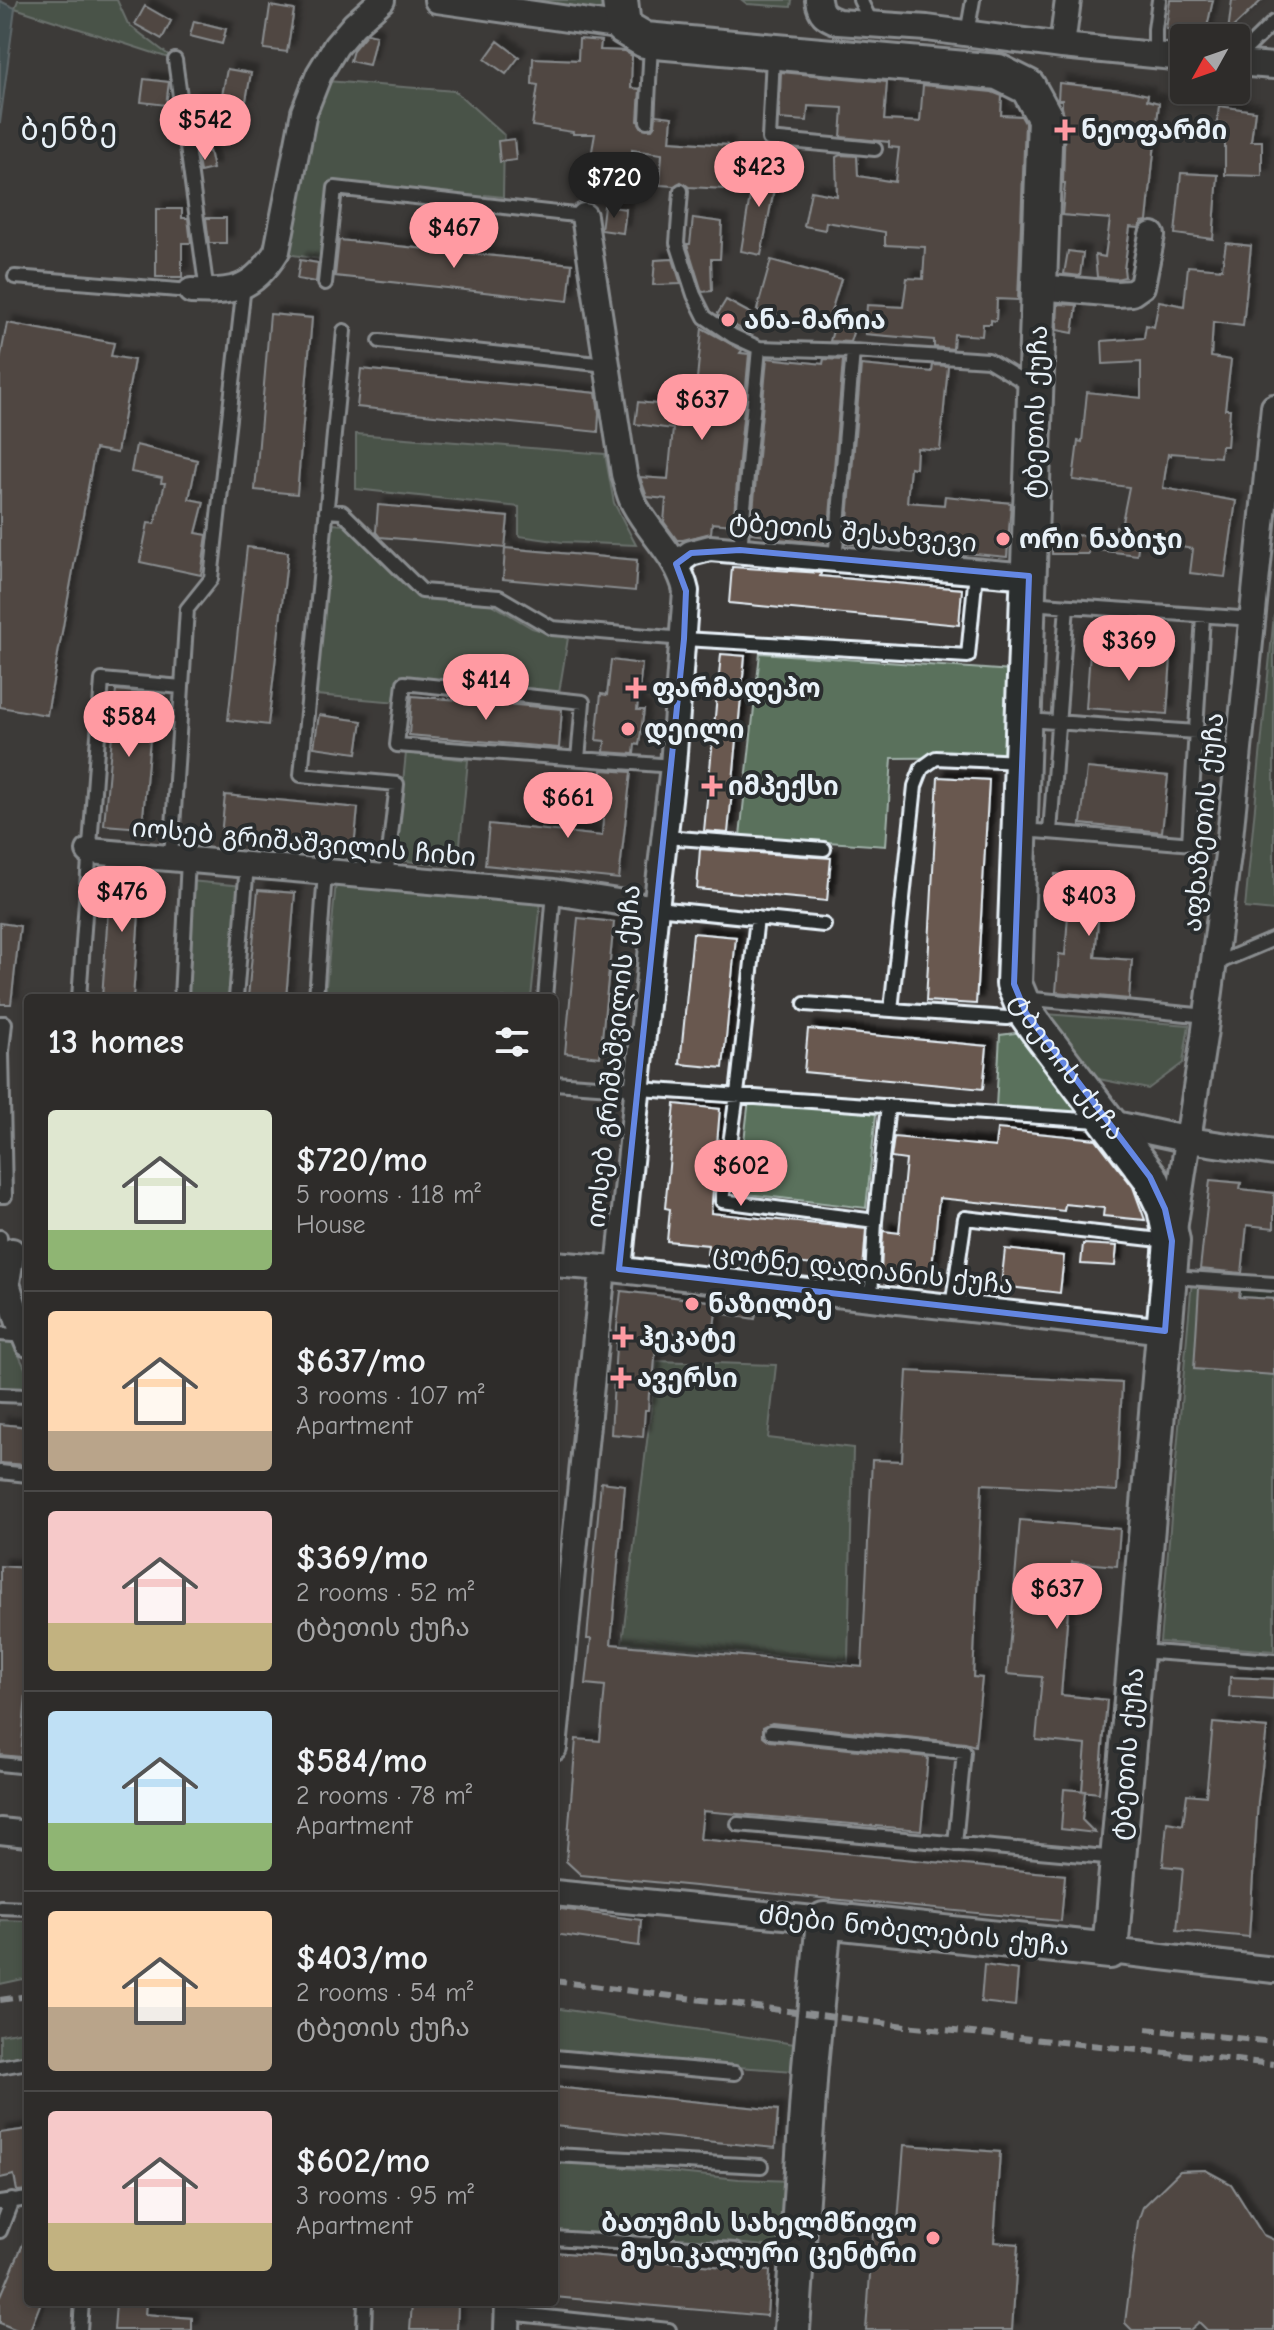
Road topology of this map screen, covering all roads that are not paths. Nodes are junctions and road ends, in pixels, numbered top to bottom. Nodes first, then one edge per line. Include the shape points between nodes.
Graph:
1 (382, 0) edge
2 (437, 0) edge
3 (818, 0) edge
4 (860, 0) edge
5 (973, 0) edge
6 (1068, 0) edge
7 (1159, 0) edge
8 (631, 22) edge
9 (1274, 22) edge
10 (872, 24) junction
11 (927, 28) junction
12 (967, 34) junction
13 (1062, 46) junction
14 (1250, 47) edge
15 (773, 52) junction
16 (1155, 55) junction
17 (1170, 57) edge
18 (175, 60) dead end
19 (1250, 63) edge
20 (928, 65) junction
21 (1274, 66) edge
22 (647, 121) dead end
23 (875, 149) dead end
24 (681, 191) dead end
25 (584, 216) joint
26 (1152, 235) dead end
27 (15, 277) dead end
28 (325, 283) dead end
29 (244, 285) junction
30 (1039, 287) junction
31 (199, 291) junction
32 (344, 331) dead end
33 (380, 341) dead end
34 (759, 348) junction
35 (853, 351) junction
36 (607, 365) junction
37 (1036, 388) junction
38 (1274, 407) edge
39 (326, 511) junction
40 (740, 550) junction
41 (835, 560) junction
42 (676, 564) junction
43 (976, 572) junction
44 (1029, 590) junction
45 (1067, 606) junction
46 (1203, 616) junction
47 (1253, 619) junction
48 (684, 639) junction
49 (182, 687) junction
50 (1024, 720) junction
51 (1058, 723) junction
52 (1196, 732) junction
53 (578, 759) junction
54 (1023, 762) junction
55 (673, 766) junction
56 (1035, 830) junction
57 (665, 837) junction
58 (1189, 843) junction
59 (1229, 847) junction
60 (824, 849) dead end
61 (89, 851) junction
62 (179, 859) junction
63 (247, 865) junction
64 (325, 872) junction
65 (386, 878) junction
66 (554, 892) junction
67 (656, 908) junction
68 (757, 918) junction
69 (824, 925) dead end
70 (1274, 939) edge
71 (1215, 964) junction
72 (79, 994) edge
73 (181, 994) edge
74 (236, 994) edge
75 (316, 994) edge
76 (545, 994) edge
77 (805, 1004) dead end
78 (1023, 1005) junction
79 (891, 1010) junction
80 (1207, 1016) junction
81 (0, 1023) edge
82 (1, 1052) edge
83 (558, 1083) edge
84 (638, 1087) junction
85 (737, 1094) junction
86 (888, 1106) junction
87 (1106, 1122) junction
88 (1189, 1140) junction
89 (1274, 1153) edge
90 (0, 1196) edge
91 (875, 1221) junction
92 (1172, 1241) junction
93 (8, 1245) edge
94 (558, 1264) edge
95 (611, 1269) junction
96 (1169, 1277) junction
97 (1274, 1284) edge
98 (871, 1298) junction
99 (952, 1307) junction
100 (1165, 1331) junction
101 (0, 1334) edge
102 (24, 1334) edge
103 (24, 1340) edge
104 (0, 1395) edge
105 (24, 1396) edge
106 (0, 1472) edge
107 (24, 1475) edge
108 (1136, 1651) junction
109 (1274, 1661) edge
110 (558, 1714) edge
111 (771, 1732) dead end
112 (0, 1764) edge
113 (24, 1767) edge
114 (738, 1824) dead end
115 (0, 1831) edge
116 (24, 1834) edge
117 (955, 1844) junction
118 (1118, 1858) junction
119 (558, 1893) edge
120 (0, 1907) edge
121 (24, 1908) edge
122 (824, 1920) junction
123 (1110, 1951) junction
124 (1274, 1970) edge
125 (558, 2057) edge
126 (24, 2063) edge
127 (0, 2067) edge
128 (735, 2073) dead end
129 (558, 2155) edge
130 (761, 2166) dead end
131 (6, 2202) edge
132 (0, 2231) edge
133 (558, 2238) edge
134 (735, 2250) dead end
135 (82, 2306) edge
136 (365, 2306) edge
137 (507, 2315) edge
138 (80, 2330) edge
139 (364, 2330) edge
140 (669, 2330) edge
141 (792, 2330) edge

1 - 29 street via 336,46 319,74 304,112 277,251 268,267
2 - 8 street
3 - 10 street via 825,17
4 - 10 lane
5 - 12 lane
6 - 13 street
7 - 16 lane
8 - 15 street
8 - 22 lane
9 - 14 lane
10 - 11 street
11 - 12 street
11 - 20 street
12 - 13 street
13 - 16 street
15 - 20 street
15 - 23 lane via 769,139
16 - 17 street
18 - 31 lane
19 - 21 street
20 - 30 street, ტბეთის ქუჩა via 998,72 1028,87 1045,118
24 - 34 lane via 677,243 694,295 705,317
25 - 28 lane via 335,188
25 - 36 street
26 - 30 street via 1142,286 1132,293
27 - 31 lane
29 - 31 street via 226,292
29 - 49 lane via 211,579 187,609
30 - 37 street, ტბეთის ქუჩა
32 - 39 lane
33 - 36 lane
34 - 35 lane
34 - 40 lane
35 - 37 lane via 988,360
35 - 41 lane
36 - 42 street via 633,502
37 - 44 street, ტბეთის ქუჩა
38 - 47 street, აფხაზეთის ქუჩა
39 - 48 lane via 342,512 422,591 499,597 552,628
39 - 65 lane via 301,775 397,784
40 - 41 street, ტბეთის შესახვევი
40 - 42 street, ტბეთის შესახვევი via 710,548
41 - 43 street, ტბეთის შესახვევი
42 - 48 street, იოსებ გრიშაშვილის ქუჩა via 686,591
43 - 44 street, ტბეთის შესახვევი
43 - 48 lane via 968,656
44 - 45 lane
44 - 50 street, ტბეთის ქუჩა
45 - 46 lane
45 - 51 lane
46 - 47 lane
46 - 52 lane
47 - 59 street, აფხაზეთის ქუჩა
48 - 55 street, იოსებ გრიშაშვილის ქუჩა
49 - 61 lane via 102,680
49 - 62 lane
50 - 51 lane
50 - 54 street, ტბეთის ქუჩა
51 - 52 lane
51 - 56 lane
52 - 58 lane
53 - 53 lane via 583,702 404,683 397,745
53 - 55 lane
54 - 56 street, ტბეთის ქუჩა
54 - 79 lane via 936,758 922,768 915,786
55 - 57 street, იოსებ გრიშაშვილის ქუჩა
56 - 58 lane
56 - 78 street, ტბეთის ქუჩა via 1014,984
57 - 60 lane
57 - 67 street, იოსებ გრიშაშვილის ქუჩა
58 - 59 lane
59 - 71 street, აფხაზეთის ქუჩა
61 - 62 street, იოსებ გრიშაშვილის ჩიხი
61 - 72 lane
62 - 63 street, იოსებ გრიშაშვილის ჩიხი
62 - 73 lane
63 - 64 street, იოსებ გრიშაშვილის ჩიხი
63 - 74 lane
64 - 65 street, იოსებ გრიშაშვილის ჩიხი
64 - 75 lane
65 - 66 street, იოსებ გრიშაშვილის ჩიხი
66 - 67 street, იოსებ გრიშაშვილის ჩიხი
66 - 76 lane
67 - 68 lane
67 - 84 street, იოსებ გრიშაშვილის ქუჩა
68 - 69 lane
68 - 85 lane
70 - 71 lane
71 - 80 street, აფხაზეთის ქუჩა
77 - 79 lane
78 - 79 lane via 1007,1018
78 - 80 lane
78 - 87 street, ტბეთის ქუჩა
80 - 88 street, აფხაზეთის ქუჩა
81 - 82 lane via 5,1023
82 - 90 lane via 5,1196
83 - 84 lane
84 - 85 lane
84 - 95 street, იოსებ გრიშაშვილის ქუჩა
85 - 86 lane
85 - 91 lane via 722,1201
86 - 87 lane
86 - 91 lane
87 - 88 street
87 - 92 street, ტბეთის ქუჩა via 1150,1177
88 - 89 street
88 - 92 street, აფხაზეთის ქუჩა
91 - 98 lane
92 - 96 street, ტბეთის ქუჩა
92 - 99 lane via 965,1218
93 - 102 street via 7,1283
94 - 95 street, ცოტნე დადიანის ქუჩა
95 - 98 street, ცოტნე დადიანის ქუჩა
95 - 110 street, იოსებ გრიშაშვილის ქუჩა
96 - 97 lane
96 - 100 street, ტბეთის ქუჩა
98 - 99 street, ცოტნე დადიანის ქუჩა
99 - 100 street, ცოტნე დადიანის ქუჩა
100 - 108 street, ტბეთის ქუჩა
101 - 103 lane
104 - 105 lane
106 - 107 lane
108 - 109 lane
108 - 118 street, ტბეთის ქუჩა
111 - 117 lane via 964,1752
112 - 113 lane
114 - 117 lane
115 - 116 street
117 - 118 lane
118 - 123 street, ტბეთის ქუჩა
119 - 122 street, ძმები ნობელების ქუჩა
120 - 121 lane
122 - 123 street, ძმები ნობელების ქუჩა
122 - 141 street
123 - 124 street, ძმები ნობელების ქუჩა
125 - 128 lane
126 - 127 lane
129 - 130 lane
131 - 132 lane
133 - 134 lane
135 - 138 lane
136 - 139 lane
137 - 140 lane

